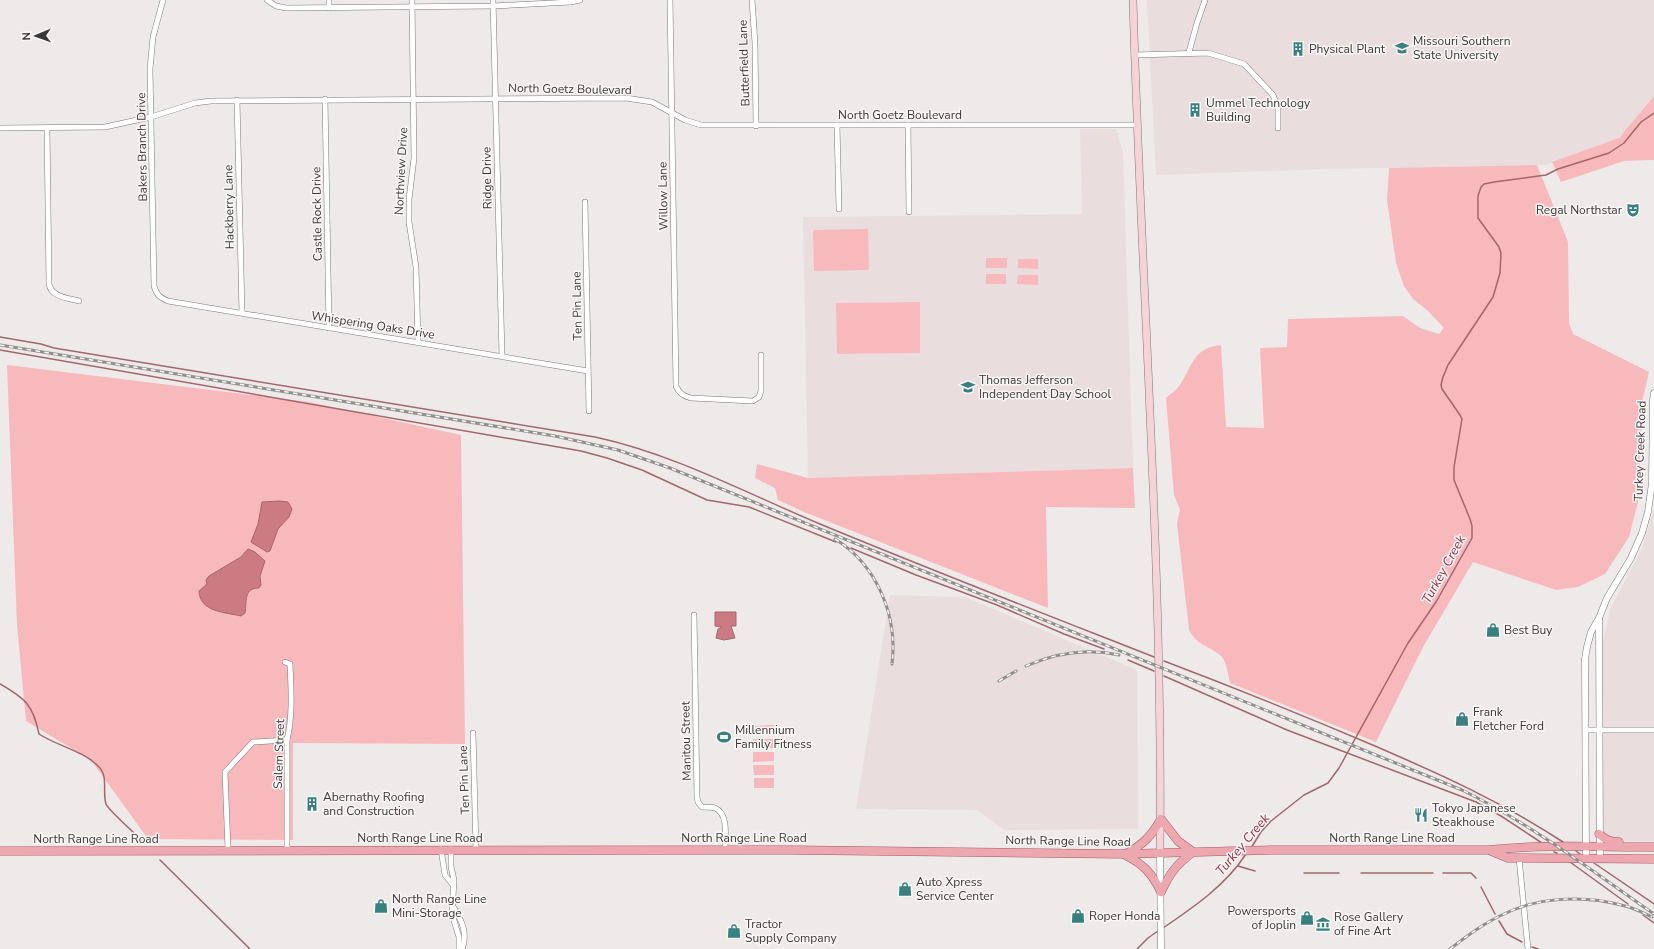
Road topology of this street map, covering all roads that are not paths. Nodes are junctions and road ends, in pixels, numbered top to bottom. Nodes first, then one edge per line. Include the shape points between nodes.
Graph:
1 (164, 0) edge
2 (329, 0) edge
3 (412, 0) edge
4 (580, 0) edge
5 (670, 0) edge
6 (752, 0) edge
7 (1133, 0) edge
8 (1205, 0) edge
9 (268, 1) edge
10 (493, 3) edge
11 (412, 7) junction
12 (329, 8) junction
13 (1189, 52) junction
14 (1134, 55) junction
15 (325, 99) junction
16 (495, 99) junction
17 (237, 100) junction
18 (414, 100) junction
19 (672, 112) junction
20 (151, 117) junction
21 (1138, 124) junction
22 (837, 125) junction
23 (908, 125) junction
24 (756, 126) junction
25 (0, 128) edge
26 (47, 128) junction
27 (1278, 128) dead end
28 (585, 202) dead end
29 (839, 208) dead end
30 (909, 212) dead end
31 (156, 294) joint
32 (79, 301) dead end
33 (242, 313) junction
34 (329, 328) junction
35 (418, 342) junction
36 (761, 355) dead end
37 (502, 356) junction
38 (588, 371) junction
39 (1654, 393) edge
40 (589, 411) dead end
41 (694, 615) dead end
42 (1599, 618) junction
43 (285, 662) dead end
44 (1586, 730) junction
45 (1599, 730) junction
46 (1654, 730) edge
47 (473, 733) dead end
48 (287, 740) junction
49 (1161, 820) junction
50 (1600, 834) junction
51 (1654, 843) edge
52 (1586, 847) junction
53 (1600, 847) junction
54 (1654, 847) edge
55 (441, 849) junction
56 (451, 849) junction
57 (228, 850) junction
58 (287, 850) junction
59 (476, 850) junction
60 (725, 850) junction
61 (1488, 850) junction
62 (0, 851) edge
63 (1193, 852) junction
64 (1160, 853) junction
65 (1124, 854) junction
66 (1519, 858) junction
67 (1586, 858) junction
68 (1600, 859) junction
69 (1654, 859) edge
70 (453, 885) junction
71 (1161, 892) junction
72 (454, 908) junction
73 (459, 949) edge
74 (462, 949) edge
75 (1161, 949) edge
76 (1528, 949) edge

1 - 20 street, Bakers Branch Drive via 151,51
2 - 12 street
3 - 11 street, Northview Drive
4 - 10 street
5 - 19 street, Willow Lane
6 - 24 street, Butterfield Lane
7 - 14 main road
8 - 13 street
9 - 12 street via 286,8
10 - 11 street
10 - 16 street, Ridge Drive
11 - 12 street
11 - 18 street, Northview Drive
13 - 14 street
13 - 27 street via 1208,52 1244,64 1273,95 1278,109
14 - 21 main road
15 - 17 street, North Goetz Boulevard
15 - 18 street, North Goetz Boulevard
15 - 34 street, Castle Rock Drive
16 - 18 street, North Goetz Boulevard
16 - 19 street, North Goetz Boulevard via 626,98 652,102
16 - 37 street, Ridge Drive
17 - 20 street, North Goetz Boulevard via 195,104
17 - 33 street, Hackberry Lane
18 - 35 street, Northview Drive via 414,158 409,222 416,267
19 - 24 street, North Goetz Boulevard via 701,125
19 - 36 street, Willow Lane via 676,386 685,397 753,401 759,397 761,390
20 - 26 street, North Goetz Boulevard via 105,127
20 - 31 street, Bakers Branch Drive
21 - 23 street, North Goetz Boulevard
21 - 49 main road via 1156,537
22 - 23 street, North Goetz Boulevard
22 - 24 street, North Goetz Boulevard
22 - 29 street
23 - 30 street
25 - 26 street, North Goetz Boulevard
26 - 32 street via 49,284 53,293
28 - 38 street, Ten Pin Lane
31 - 33 street, Whispering Oaks Drive via 168,301
33 - 34 street, Whispering Oaks Drive
34 - 35 street, Whispering Oaks Drive
35 - 37 street, Whispering Oaks Drive
37 - 38 street, Whispering Oaks Drive
38 - 40 street, Ten Pin Lane
39 - 42 street, Turkey Creek Road via 1652,483 1648,512 1631,558 1607,598
41 - 60 street, Manitou Street via 697,797 702,807 714,808 720,812 723,818
42 - 44 street, Turkey Creek Road via 1586,647
42 - 45 street
43 - 48 street, Salem Street via 290,664 291,688
44 - 45 street
44 - 52 street, Turkey Creek Road
45 - 46 street
45 - 50 street
47 - 59 street, Ten Pin Lane
48 - 57 street via 253,742 225,772
48 - 58 street, Salem Street
49 - 63 main road via 1178,841
49 - 64 main road
49 - 65 main road via 1149,838
50 - 51 main road via 1611,842
50 - 53 street
52 - 53 main road, North Range Line Road
52 - 61 main road, North Range Line Road
52 - 67 street, Turkey Creek Road
53 - 54 main road, North Range Line Road
53 - 68 street
55 - 56 main road, North Range Line Road
55 - 58 main road, North Range Line Road
55 - 70 street via 445,875
56 - 59 main road, North Range Line Road
56 - 70 street
57 - 58 main road, North Range Line Road
57 - 62 main road, North Range Line Road
59 - 60 main road, North Range Line Road
60 - 65 main road, North Range Line Road via 933,850
61 - 63 main road, North Range Line Road
61 - 66 main road, North Range Line Road via 1508,858
63 - 64 main road, North Range Line Road
63 - 71 main road via 1171,872
64 - 65 main road, North Range Line Road
64 - 71 street
65 - 71 main road via 1139,862 1150,873
66 - 67 main road, North Range Line Road
66 - 76 street
67 - 68 main road, North Range Line Road
68 - 69 main road, North Range Line Road
70 - 72 street
71 - 75 street
72 - 73 street via 452,914 459,938
72 - 74 street via 464,927 465,941

